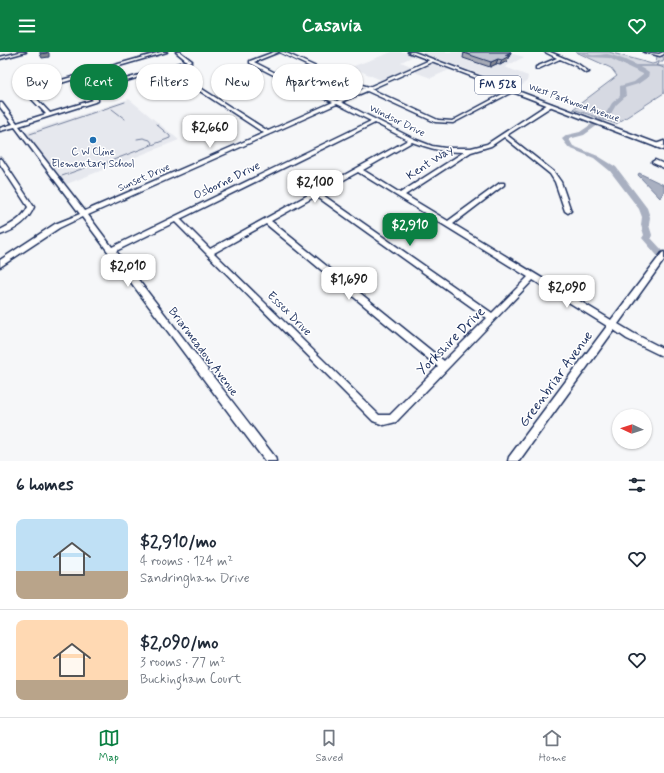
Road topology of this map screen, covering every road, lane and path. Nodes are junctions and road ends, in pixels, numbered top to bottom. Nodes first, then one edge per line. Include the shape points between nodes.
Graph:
1 (24, 52) edge
2 (165, 52) edge
3 (178, 52) edge
4 (277, 52) edge
5 (281, 52) edge
6 (410, 52) edge
7 (547, 52) edge
8 (646, 52) edge
9 (664, 52) edge
10 (0, 58) edge
11 (560, 58) junction
12 (433, 60) junction
13 (537, 68) dead end
14 (587, 72) dead end
15 (368, 89) junction
16 (203, 91) edge
17 (512, 91) junction
18 (338, 102) junction
19 (0, 104) edge
20 (550, 105) junction
21 (48, 114) junction
22 (374, 121) junction
23 (16, 125) junction
24 (0, 130) edge
25 (268, 133) junction
26 (504, 134) junction
27 (412, 140) junction
28 (664, 143) edge
29 (656, 145) junction
30 (664, 148) edge
31 (471, 150) junction
32 (0, 160) edge
33 (655, 162) dead end
34 (664, 166) edge
35 (359, 170) junction
36 (502, 184) dead end
37 (316, 193) junction
38 (401, 195) junction
39 (568, 211) dead end
40 (84, 214) junction
41 (176, 219) junction
42 (267, 220) junction
43 (449, 224) junction
44 (0, 233) edge
45 (112, 250) junction
46 (210, 252) junction
47 (664, 255) edge
48 (0, 264) edge
49 (532, 277) junction
50 (492, 317) junction
51 (613, 324) junction
52 (664, 353) edge
53 (443, 366) junction
54 (387, 421) joint
55 (271, 461) edge
56 (513, 461) edge

1 - 10 street
2 - 21 street via 28,91
3 - 21 street via 190,61 88,92 96,100
4 - 18 street, Windsor Drive via 251,60 252,63
5 - 15 street via 341,80
6 - 12 main road, West Parkwood Avenue / FM 528
7 - 11 street
8 - 9 street via 657,55
11 - 13 street
11 - 14 street
12 - 15 street, Sunset Drive
12 - 17 main road, West Parkwood Avenue / FM 528
15 - 17 street via 437,121 453,122
15 - 18 street, Sunset Drive
16 - 25 street
17 - 20 main road, West Parkwood Avenue / FM 528
18 - 22 street, Windsor Drive
18 - 25 street, Sunset Drive
19 - 23 street, Briarmeadow Avenue
20 - 26 street, Windsor Drive
20 - 29 main road, West Parkwood Avenue / FM 528
21 - 23 street
22 - 27 street, Windsor Drive
22 - 41 street, Osborne Drive
23 - 24 street
23 - 40 street, Briarmeadow Avenue
25 - 40 street, Sunset Drive
26 - 31 street, Windsor Drive via 489,145
26 - 39 street via 552,173 558,182
27 - 31 street, Windsor Drive via 445,150
27 - 35 street
28 - 29 street
29 - 30 main road, West Parkwood Avenue / FM 528
31 - 38 street, Kent Way
32 - 44 street via 31,208 28,216
33 - 34 street
35 - 37 street
35 - 38 street
36 - 43 street
37 - 42 street
37 - 50 street
38 - 43 street
40 - 45 street, Briarmeadow Avenue
40 - 48 street, Sunset Drive via 57,226
41 - 45 street, Osborne Drive
41 - 46 street, Essex Drive
42 - 46 street
42 - 53 street
43 - 49 street
45 - 55 street, Briarmeadow Avenue
46 - 54 street, Essex Drive via 376,418
47 - 51 street, Greenbriar Avenue
49 - 50 street, Yorkshire Drive
49 - 51 street
50 - 53 street, Yorkshire Drive
51 - 52 street via 630,336
51 - 56 street, Greenbriar Avenue
53 - 54 street, Yorkshire Drive via 393,419

